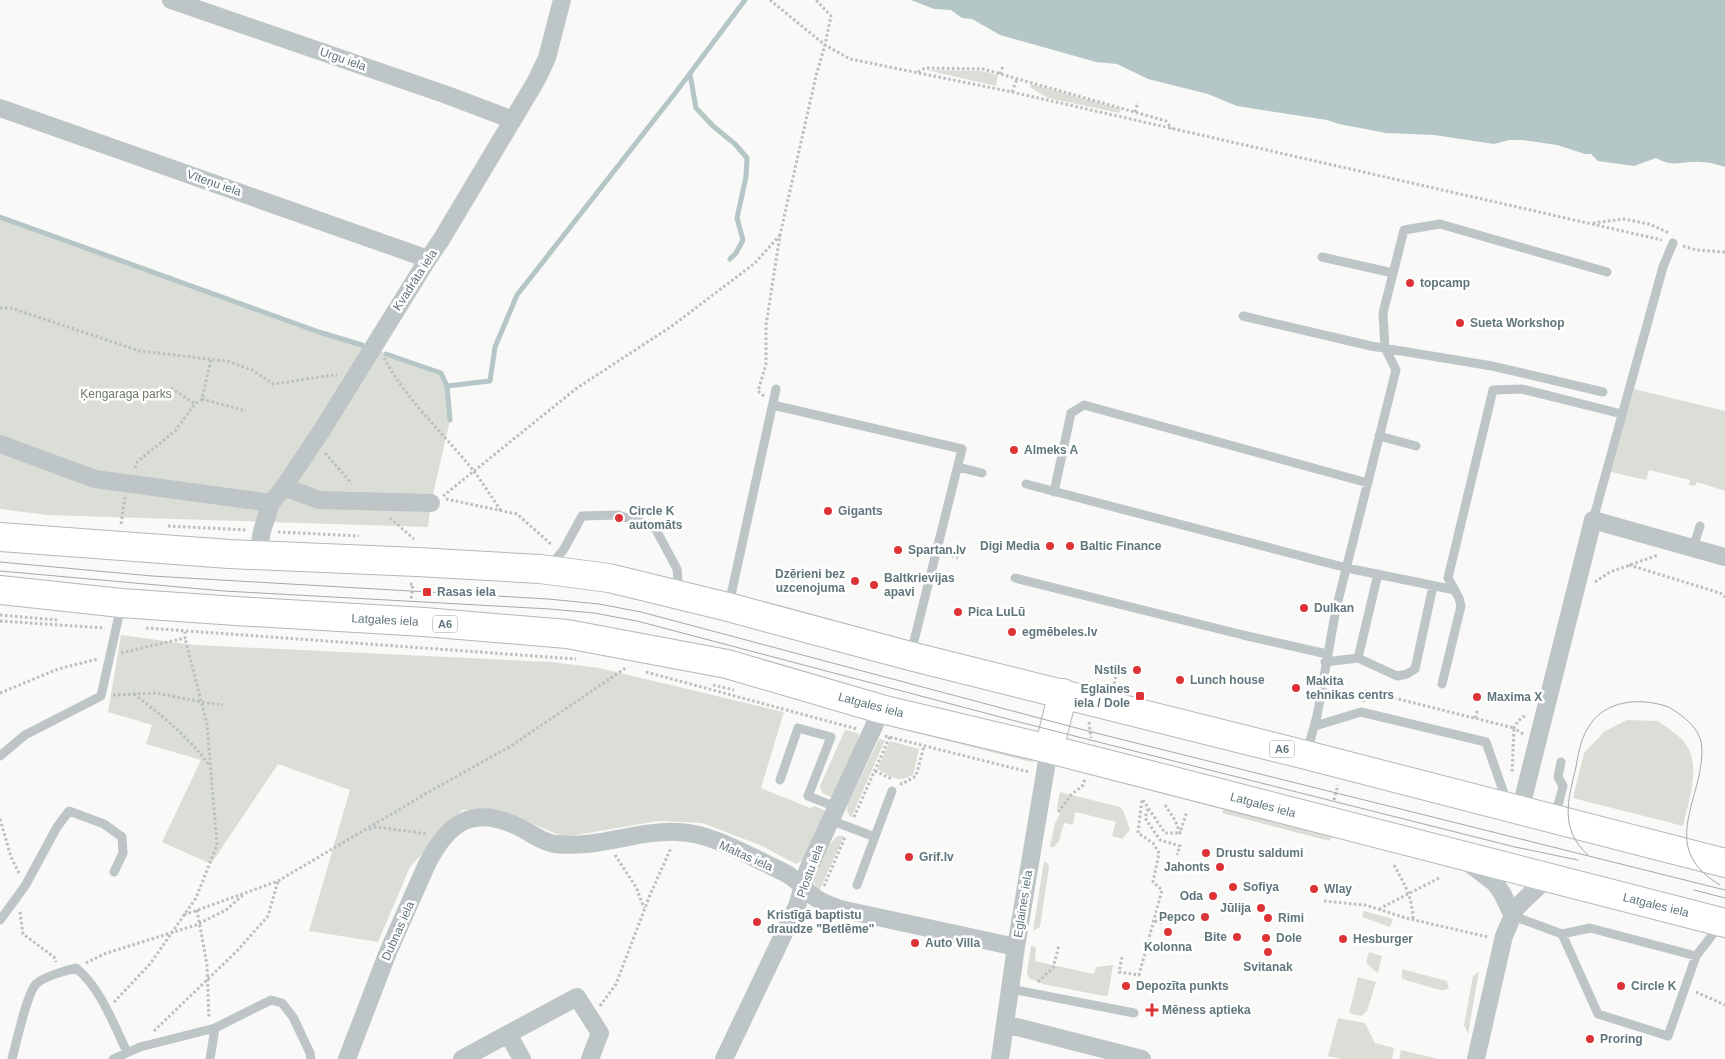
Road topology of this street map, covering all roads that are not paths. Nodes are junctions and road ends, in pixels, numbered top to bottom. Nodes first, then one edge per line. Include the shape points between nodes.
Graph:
1 (171, 0) edge
2 (562, 0) edge
3 (0, 108) edge
4 (513, 120) junction
5 (1672, 238) road end
6 (1322, 257) dead end
7 (428, 259) junction
8 (1607, 272) dead end
9 (1392, 273) junction
10 (1243, 316) dead end
11 (1385, 348) junction
12 (776, 389) dead end
13 (1603, 392) dead end
14 (773, 405) junction
15 (1622, 414) junction
16 (1379, 436) junction
17 (0, 444) edge
18 (1416, 446) dead end
19 (958, 466) junction
20 (982, 473) dead end
21 (1368, 483) junction
22 (1026, 484) dead end
23 (284, 487) junction
24 (1054, 492) junction
25 (435, 501) road end
26 (271, 503) junction
27 (1593, 520) junction
28 (1700, 526) dead end
29 (0, 537) edge
30 (1690, 547) junction
31 (258, 554) junction
32 (1725, 557) edge
33 (548, 559) junction
34 (1346, 568) junction
35 (1378, 574) junction
36 (1016, 578) dead end
37 (1432, 586) junction
38 (0, 590) edge
39 (1456, 590) junction
40 (680, 595) junction
41 (728, 607) junction
42 (118, 618) junction
43 (910, 656) junction
44 (1326, 658) junction
45 (1358, 658) junction
46 (1442, 684) dead end
47 (1063, 693) junction
48 (876, 721) junction
49 (1315, 726) junction
50 (1306, 755) junction
51 (0, 756) edge
52 (1043, 759) junction
53 (1562, 762) dead end
54 (780, 780) dead end
55 (892, 791) dead end
56 (1514, 809) junction
57 (833, 814) junction
58 (469, 818) joint
59 (1554, 819) junction
60 (875, 837) junction
61 (1456, 854) junction
62 (1725, 863) edge
63 (114, 872) dead end
64 (1546, 878) junction
65 (857, 885) dead end
66 (802, 887) junction
67 (1513, 916) junction
68 (0, 920) edge
69 (1724, 923) edge
70 (1562, 934) junction
71 (1016, 947) junction
72 (1696, 956) junction
73 (1011, 989) junction
74 (1134, 1013) dead end
75 (1005, 1024) junction
76 (215, 1028) junction
77 (508, 1034) junction
78 (131, 1050) junction
79 (12, 1059) edge
80 (113, 1059) edge
81 (210, 1059) edge
82 (311, 1059) edge
83 (347, 1059) edge
84 (462, 1059) edge
85 (522, 1059) edge
86 (590, 1059) edge
87 (724, 1059) edge
88 (1000, 1059) edge
89 (1142, 1059) edge
90 (1476, 1059) edge

1 - 4 street, Urgu iela
2 - 4 street, Kvadrāta iela via 547,58
3 - 7 street, Vīteņu iela
4 - 7 street, Kvadrāta iela
5 - 15 lane
6 - 9 lane
7 - 23 street, Kvadrāta iela
8 - 9 lane via 1440,224 1404,230
9 - 11 lane via 1383,312
10 - 11 lane
11 - 13 lane via 1492,366
11 - 16 lane via 1396,370
12 - 14 lane
14 - 19 lane via 962,449
14 - 41 lane
15 - 27 lane
15 - 39 lane via 1522,389 1493,390 1448,578
16 - 18 lane
16 - 21 lane
17 - 26 street via 95,479
19 - 20 lane
19 - 43 lane
21 - 24 lane via 1084,405 1072,414
21 - 34 lane
22 - 24 lane
23 - 25 street via 319,500
23 - 26 street, Kvadrāta iela
24 - 34 lane
26 - 31 street, Kvadrāta iela
27 - 30 street
27 - 56 street
28 - 30 lane
29 - 31 highway, A6
30 - 32 street
31 - 33 highway, A6
33 - 40 highway, A6 via 608,578
33 - 40 lane via 550,566 582,516 618,515 654,526 677,570
34 - 35 lane
34 - 44 lane
35 - 37 lane
35 - 45 lane
36 - 44 lane
37 - 39 lane
37 - 45 lane via 1415,669 1397,676
38 - 42 highway, Latgales iela / A6
39 - 46 lane via 1460,606
40 - 41 highway, A6
41 - 43 highway, A6
42 - 48 highway, Latgales iela / A6 via 236,611 567,634 727,664
42 - 51 lane via 101,696 25,735
43 - 47 highway, A6
44 - 45 lane
44 - 49 lane
47 - 50 highway, A6
47 - 52 highway
48 - 52 highway, Latgales iela / A6
48 - 57 street, Plostu iela
49 - 50 lane
49 - 56 lane via 1361,712 1486,742
50 - 56 highway, A6
52 - 61 highway, Latgales iela / A6
52 - 71 street, Eglaines iela
53 - 59 lane via 1558,777 1563,786
54 - 57 lane via 798,728 831,738 808,796
55 - 60 lane
56 - 59 highway, A6
57 - 60 lane
57 - 66 street, Plostu iela
58 - 66 street, Maltas iela via 490,816 552,844 592,844 679,832 705,837 791,876
58 - 83 street, Dubnas iela via 450,829 434,850 388,952
59 - 62 highway, A6
60 - 65 lane
61 - 64 highway, Latgales iela / A6
61 - 67 street via 1495,883
63 - 68 lane via 123,853 122,837 104,824 69,811 25,886
64 - 67 street via 1520,903
64 - 69 highway, Latgales iela / A6
66 - 71 street, Maltas iela via 819,901 840,909
66 - 87 street, Plostu iela via 797,906
67 - 70 lane
67 - 90 street via 1504,936
69 - 72 lane
70 - 72 lane via 1590,928
70 - 72 lane via 1598,1014 1668,1036
71 - 73 street, Eglaines iela
73 - 74 lane
73 - 75 street, Eglaines iela
75 - 88 street, Eglaines iela
75 - 89 street
76 - 78 lane
76 - 81 lane
76 - 82 lane via 271,1000 282,1002 293,1017
77 - 84 street
77 - 85 street
77 - 86 street via 577,997 600,1033
78 - 79 lane via 86,976 76,968 63,970 36,984 28,1000
78 - 80 lane

